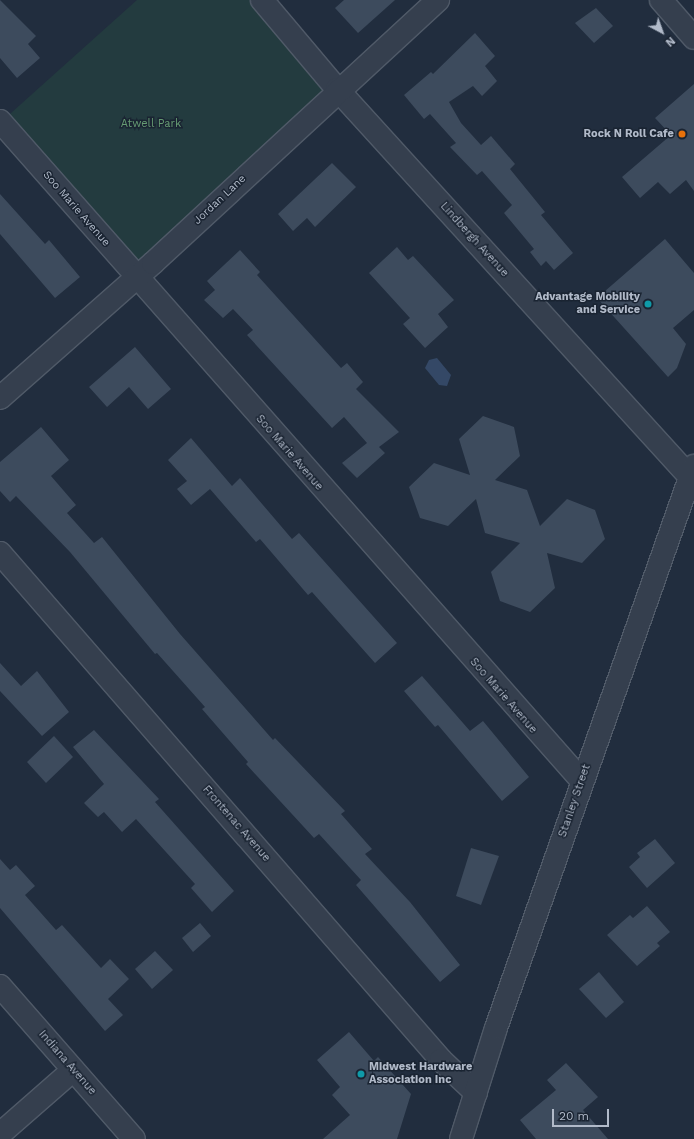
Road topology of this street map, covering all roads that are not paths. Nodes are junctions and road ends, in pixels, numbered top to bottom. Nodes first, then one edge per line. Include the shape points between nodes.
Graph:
1 (262, 0) edge
2 (438, 0) edge
3 (661, 0) edge
4 (694, 38) edge
5 (338, 90) junction
6 (0, 122) edge
7 (135, 278) junction
8 (0, 398) edge
9 (692, 472) edge
10 (0, 553) edge
11 (582, 781) junction
12 (0, 986) edge
13 (73, 1070) junction
14 (476, 1093) junction
15 (0, 1134) edge
16 (134, 1139) edge
17 (461, 1139) edge

1 - 5 street, Lindbergh Avenue
2 - 5 street, Jordan Lane
3 - 4 street
5 - 7 street, Jordan Lane
5 - 9 street, Lindbergh Avenue
6 - 7 street, Soo Marie Avenue
7 - 8 street, Jordan Lane
7 - 11 street, Soo Marie Avenue
9 - 11 street, Stanley Street
10 - 14 street, Frontenac Avenue via 441,1060
11 - 14 street, Stanley Street
12 - 13 street, Indiana Avenue
13 - 15 street
13 - 16 street, Indiana Avenue
14 - 17 street, Stanley Street

